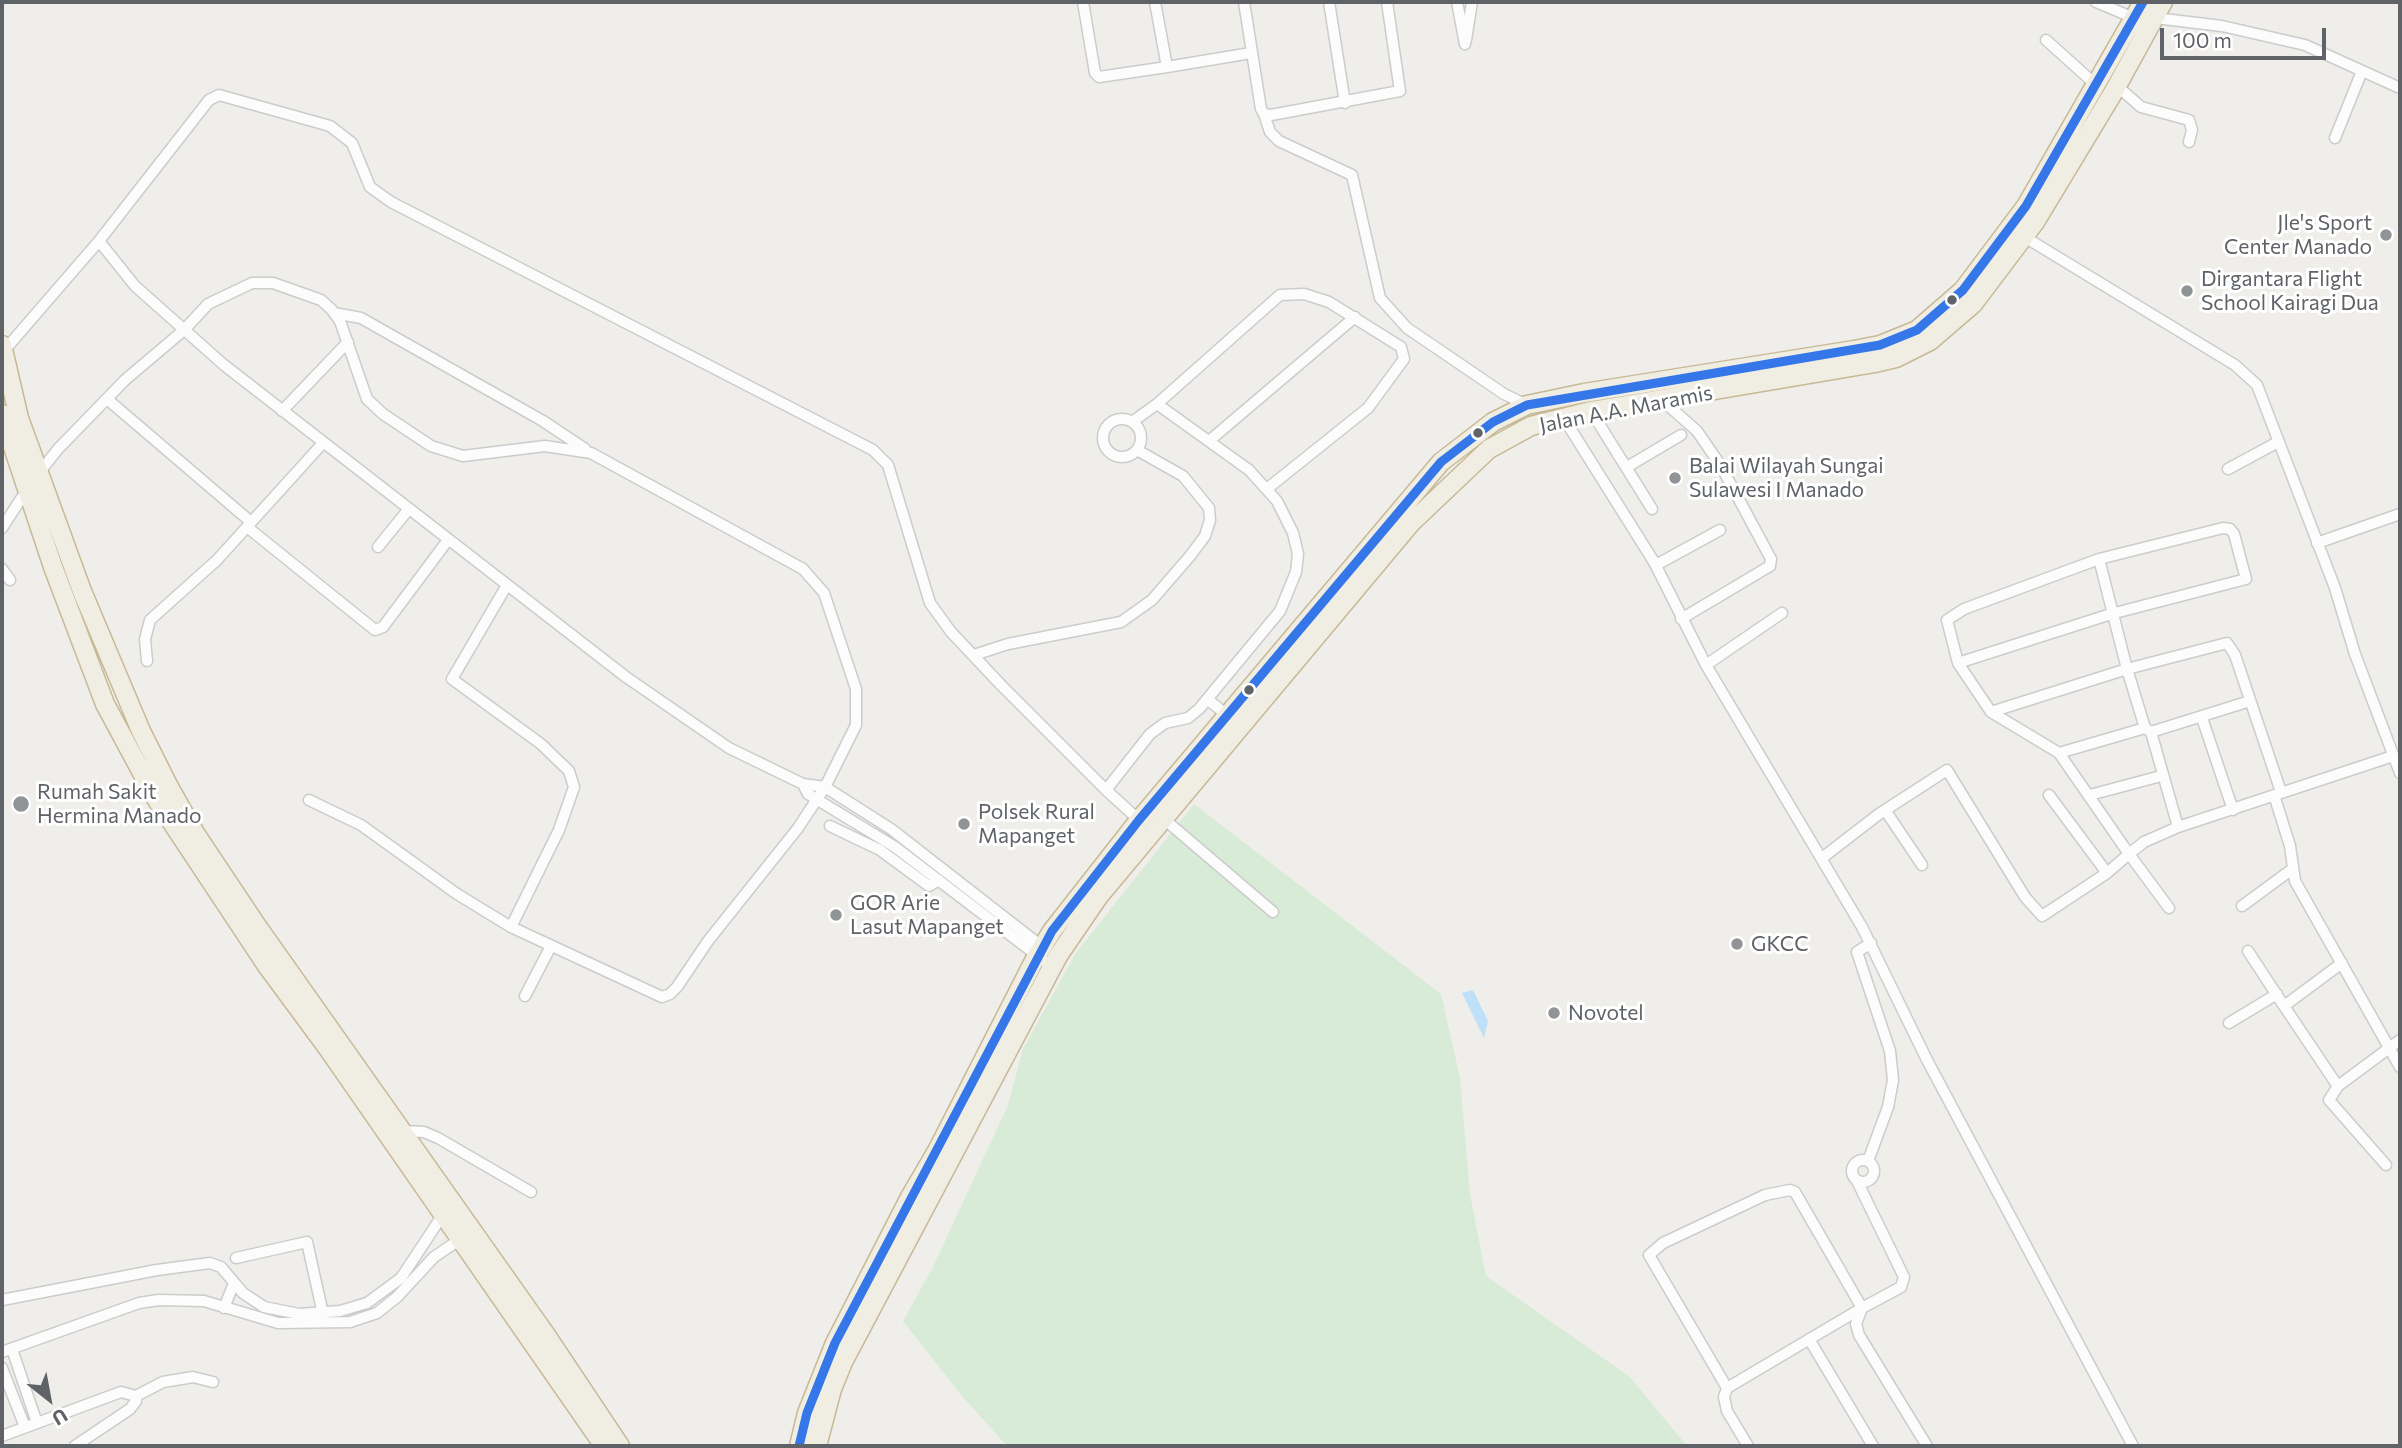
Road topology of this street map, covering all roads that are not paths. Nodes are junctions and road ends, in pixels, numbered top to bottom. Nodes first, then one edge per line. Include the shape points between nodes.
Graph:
1 (1083, 2) edge
2 (1155, 2) edge
3 (1244, 2) edge
4 (1329, 2) edge
5 (1387, 2) edge
6 (1457, 2) edge
7 (1472, 2) edge
8 (2096, 2) edge
9 (2139, 10) edge
10 (2159, 10) edge
11 (2046, 40) dead end
12 (1251, 53) junction
13 (1167, 67) junction
14 (2362, 71) junction
15 (2095, 84) junction
16 (2116, 85) junction
17 (2400, 88) edge
18 (1345, 103) junction
19 (1265, 114) junction
20 (2335, 138) dead end
21 (2189, 142) dead end
22 (2023, 236) junction
23 (99, 241) junction
24 (334, 313) junction
25 (1355, 317) junction
26 (184, 330) junction
27 (348, 342) junction
28 (2, 349) edge
29 (107, 399) junction
30 (1663, 401) junction
31 (1157, 404) junction
32 (1527, 405) junction
33 (282, 411) junction
34 (1591, 411) junction
35 (2, 414) edge
36 (1563, 416) junction
37 (1132, 422) junction
38 (1681, 435) dead end
39 (1209, 441) junction
40 (2278, 442) junction
41 (323, 443) junction
42 (1137, 450) junction
43 (591, 453) junction
44 (1628, 467) junction
45 (2228, 469) dead end
46 (39, 473) junction
47 (1268, 488) junction
48 (26, 491) junction
49 (1652, 509) dead end
50 (408, 510) junction
51 (2400, 514) edge
52 (249, 525) junction
53 (2, 528) edge
54 (1720, 530) dead end
55 (448, 540) junction
56 (2317, 543) junction
57 (379, 547) dead end
58 (2099, 559) junction
59 (1656, 565) junction
60 (2, 569) edge
61 (10, 580) dead end
62 (507, 585) junction
63 (1782, 613) dead end
64 (2112, 614) junction
65 (1681, 619) junction
66 (974, 655) junction
67 (147, 661) dead end
68 (1958, 663) junction
69 (1706, 665) junction
70 (2127, 669) junction
71 (1207, 699) junction
72 (2250, 701) junction
73 (1991, 712) junction
74 (1227, 715) junction
75 (2202, 718) junction
76 (2148, 730) junction
77 (2059, 753) junction
78 (2393, 757) junction
79 (2400, 773) edge
80 (2161, 776) junction
81 (803, 784) junction
82 (824, 788) junction
83 (1106, 790) junction
84 (2277, 793) junction
85 (2049, 795) dead end
86 (2090, 795) junction
87 (309, 800) dead end
88 (817, 800) junction
89 (1885, 810) junction
90 (2233, 810) junction
91 (1164, 819) junction
92 (1139, 820) junction
93 (830, 826) dead end
94 (2178, 827) junction
95 (2129, 854) junction
96 (1822, 858) junction
97 (1922, 865) dead end
98 (2291, 870) junction
99 (2107, 873) junction
100 (939, 880) junction
101 (2242, 906) dead end
102 (2169, 908) dead end
103 (1273, 912) dead end
104 (511, 927) junction
105 (1871, 943) junction
106 (551, 946) junction
107 (2248, 951) dead end
108 (1047, 956) junction
109 (2342, 963) junction
110 (2277, 994) junction
111 (525, 996) dead end
112 (2284, 1006) junction
113 (2229, 1023) dead end
114 (2400, 1040) edge
115 (2389, 1049) junction
116 (2400, 1067) edge
117 (2338, 1086) junction
118 (401, 1131) junction
119 (1868, 1161) junction
120 (2386, 1165) dead end
121 (1857, 1181) junction
122 (531, 1192) dead end
123 (442, 1216) junction
124 (459, 1240) junction
125 (236, 1258) dead end
126 (234, 1283) junction
127 (2, 1300) edge
128 (224, 1308) junction
129 (1862, 1308) junction
130 (323, 1314) junction
131 (1809, 1339) junction
132 (7, 1351) edge
133 (2, 1368) edge
134 (213, 1382) dead end
135 (1727, 1388) junction
136 (135, 1396) junction
137 (37, 1423) junction
138 (25, 1427) junction
139 (2, 1436) edge
140 (75, 1446) edge
141 (604, 1446) edge
142 (620, 1446) edge
143 (799, 1446) edge
144 (817, 1446) edge
145 (1748, 1446) edge
146 (1873, 1446) edge
147 (1927, 1446) edge
148 (2133, 1446) edge

1 - 13 street via 1098,77
2 - 13 street
3 - 12 street
4 - 18 street
5 - 18 street via 1400,91
6 - 7 street via 1465,44
8 - 9 street
9 - 15 highway
10 - 14 street via 2305,45
10 - 16 highway, Jalan A.A. Maramis
11 - 15 street
12 - 13 street
12 - 19 street
14 - 17 street
14 - 20 street
15 - 32 highway via 2026,206 1992,253 1955,298 1917,330 1854,350
16 - 21 street via 2141,107 2189,120
16 - 22 highway, Jalan A.A. Maramis
18 - 19 street
19 - 32 street via 1270,132 1279,141 1352,175 1380,298 1407,328
22 - 30 highway, Jalan A.A. Maramis via 1965,312 1909,353
22 - 40 street via 2235,365 2258,385
23 - 26 street via 135,286
23 - 28 street
23 - 66 street via 209,100 219,95 330,126 352,143 370,187 391,202 873,450 888,465 930,603
24 - 26 street via 321,300 298,290 252,283 208,304
24 - 27 street
24 - 43 street via 361,318
25 - 31 street via 1304,294 1280,295
25 - 39 street
25 - 47 street via 1401,347 1404,359 1368,408
26 - 29 street
26 - 33 street
27 - 33 street
27 - 43 street via 367,399 430,446 463,456 545,446
28 - 46 highway
29 - 46 street
29 - 52 street
30 - 34 highway, Jalan A.A. Maramis
30 - 65 street via 1697,431 1721,466 1771,559 1770,566
31 - 37 street
31 - 39 street
32 - 74 highway via 1502,416 1441,462
33 - 41 street
34 - 36 highway, Jalan A.A. Maramis
34 - 44 street
35 - 48 highway
36 - 59 street
36 - 91 highway, Jalan A.A. Maramis via 1531,426 1489,449 1411,523
37 - 42 street via 1140,435
37 - 42 street via 1124,419 1109,424 1104,446 1115,456
38 - 44 street
39 - 47 street
40 - 45 street
40 - 56 street
41 - 50 street
41 - 52 street
42 - 66 street via 1183,476 1209,508 1205,536 1190,556 1152,600 1121,622
43 - 82 street via 786,557 815,580 834,618 857,706 856,725
44 - 49 street
46 - 118 highway via 82,591 169,787 250,916
47 - 71 street via 1293,533 1296,572 1280,611
48 - 53 street
48 - 123 highway via 106,704 149,788 237,923
50 - 55 street
50 - 57 street
51 - 56 street
52 - 55 street via 375,630 383,627
52 - 67 street via 150,620 145,639
54 - 59 street
55 - 62 street
56 - 78 street
58 - 64 street
58 - 64 street via 2223,528 2234,534 2241,556 2246,579
58 - 68 street via 1954,614 1947,620
59 - 65 street
60 - 61 street
62 - 81 street via 710,736
62 - 104 street via 452,678 541,744 569,771 574,787 559,830
63 - 69 street
64 - 68 street
64 - 70 street
65 - 69 street
66 - 83 street
68 - 73 street
69 - 96 street
70 - 72 street via 2227,643
70 - 73 street
70 - 76 street
71 - 74 street
71 - 83 street via 1188,718 1165,723 1150,734
72 - 75 street
72 - 84 street
73 - 77 street
74 - 92 highway
75 - 76 street
75 - 90 street
76 - 77 street
76 - 80 street
77 - 86 street
78 - 79 street
78 - 84 street
80 - 86 street
80 - 94 street
81 - 82 street
81 - 88 street
82 - 88 street
82 - 108 street via 902,836
83 - 92 street
84 - 90 street
84 - 98 street
85 - 99 street
86 - 95 street
87 - 104 street via 362,825
88 - 100 street
88 - 106 street via 670,995 662,997
89 - 96 street
89 - 97 street
89 - 99 street via 1947,770 2025,897 2042,916
90 - 94 street
91 - 103 street
91 - 108 highway, Jalan A.A. Maramis
92 - 108 highway via 1063,915
93 - 100 street via 880,850 929,886
94 - 95 street
95 - 99 street
95 - 102 street
96 - 105 street
98 - 101 street
98 - 109 street
100 - 108 street
104 - 106 street
105 - 119 street via 1857,951 1890,1051 1893,1080
105 - 148 street via 1932,1071
106 - 111 street
107 - 110 street
108 - 143 highway via 835,1343
108 - 144 highway, Jalan A.A. Maramis via 843,1362
109 - 112 street
109 - 115 street
110 - 112 street
110 - 113 street
112 - 117 street
114 - 115 street
115 - 116 street
115 - 117 street
117 - 120 street via 2329,1100
118 - 122 street via 438,1138
118 - 142 highway
119 - 121 street via 1873,1174 1867,1181
119 - 121 street via 1859,1160 1853,1166
121 - 129 street via 1904,1277 1901,1287
123 - 124 highway
123 - 130 street via 412,1264 386,1291 367,1303
124 - 128 street via 377,1313 350,1322 278,1323
124 - 141 highway
125 - 130 street via 307,1242
126 - 127 street via 221,1267 198,1264
126 - 128 street
126 - 130 street via 264,1307
128 - 132 street via 204,1301 139,1303
129 - 131 street
129 - 135 street via 1793,1191 1765,1195 1663,1243 1651,1252 1650,1261
129 - 147 street via 1856,1324 1859,1335
131 - 135 street
131 - 146 street
132 - 137 street
133 - 138 street
134 - 136 street via 193,1377 163,1382
135 - 145 street via 1727,1411
136 - 137 street via 121,1392
136 - 140 street via 130,1409
137 - 138 street
138 - 139 street

